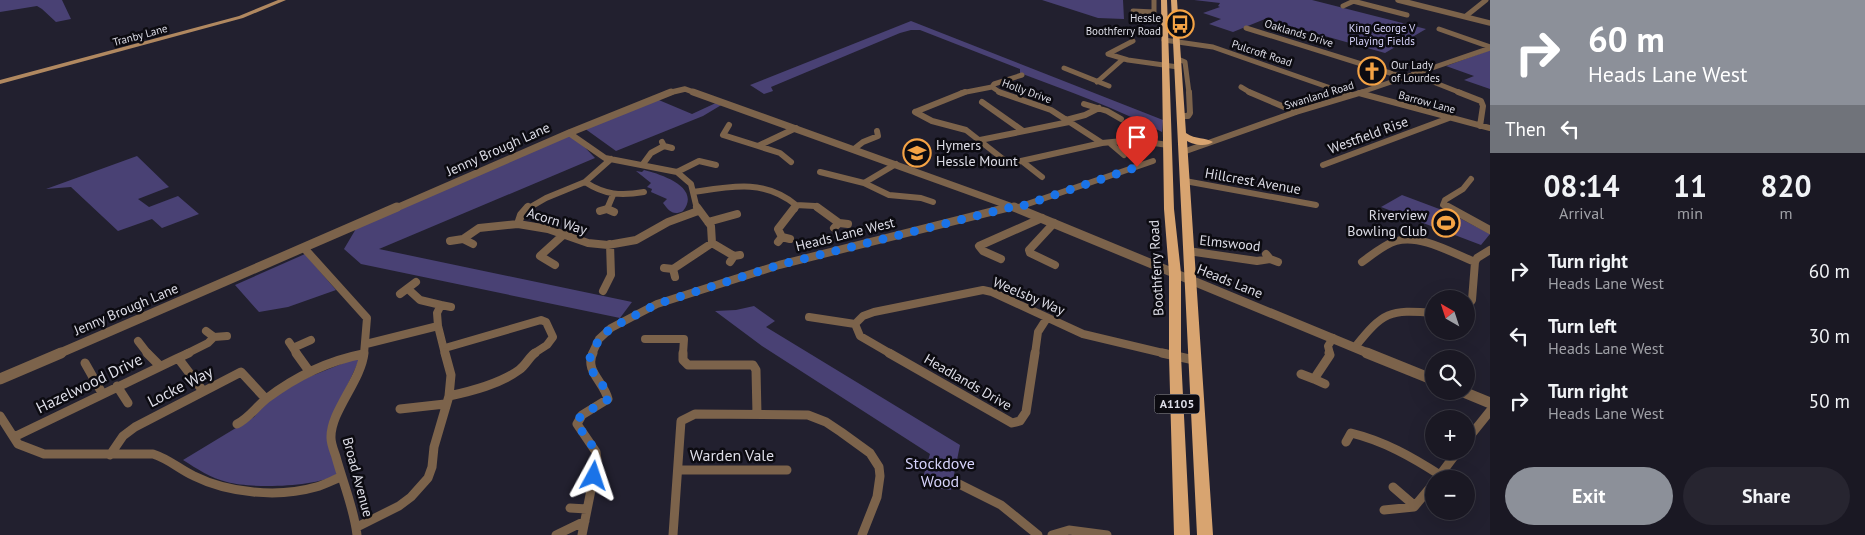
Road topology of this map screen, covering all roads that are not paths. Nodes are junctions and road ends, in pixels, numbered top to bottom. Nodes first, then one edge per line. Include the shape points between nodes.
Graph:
1 (282, 0) edge
2 (1154, 0) edge
3 (1164, 0) edge
4 (1174, 0) edge
5 (1398, 0) edge
6 (1486, 0) edge
7 (1354, 1) edge
8 (1411, 1) edge
9 (1343, 6) dead end
10 (1133, 11) dead end
11 (1395, 12) junction
12 (1407, 15) dead end
13 (1389, 16) dead end
14 (1466, 16) junction
15 (1490, 23) edge
16 (1246, 28) dead end
17 (1439, 29) dead end
18 (1164, 40) junction
19 (1133, 41) dead end
20 (1177, 41) junction
21 (1490, 47) edge
22 (1123, 60) junction
23 (1178, 63) junction
24 (1166, 66) junction
25 (1064, 68) dead end
26 (1413, 74) junction
27 (1022, 76) dead end
28 (1403, 77) junction
29 (0, 82) edge
30 (1097, 82) junction
31 (1109, 86) dead end
32 (1241, 87) dead end
33 (992, 88) junction
34 (1359, 93) junction
35 (1351, 95) junction
36 (982, 102) dead end
37 (1084, 104) dead end
38 (1098, 108) junction
39 (1005, 109) dead end
40 (993, 110) junction
41 (1296, 112) junction
42 (1449, 118) junction
43 (1121, 119) dead end
44 (1067, 121) junction
45 (729, 125) dead end
46 (1480, 126) junction
47 (796, 128) junction
48 (1490, 128) edge
49 (1023, 130) junction
50 (876, 131) dead end
51 (569, 132) junction
52 (1182, 134) junction
53 (980, 140) junction
54 (1208, 142) junction
55 (1102, 143) junction
56 (1110, 144) junction
57 (758, 146) junction
58 (1168, 146) junction
59 (672, 148) dead end
60 (854, 149) junction
61 (1183, 152) junction
62 (1124, 155) dead end
63 (611, 159) junction
64 (781, 159) dead end
65 (1153, 161) dead end
66 (1023, 162) junction
67 (643, 164) junction
68 (896, 164) junction
69 (716, 165) dead end
70 (1323, 165) dead end
71 (677, 172) junction
72 (820, 172) dead end
73 (1042, 177) dead end
74 (1471, 179) dead end
75 (1185, 181) junction
76 (585, 182) junction
77 (864, 183) junction
78 (647, 192) dead end
79 (694, 192) junction
80 (613, 195) junction
81 (933, 202) dead end
82 (796, 205) junction
83 (1316, 205) dead end
84 (1014, 207) junction
85 (607, 211) dead end
86 (698, 212) junction
87 (737, 213) dead end
88 (1042, 218) junction
89 (708, 222) junction
90 (1054, 223) junction
91 (518, 224) junction
92 (848, 224) dead end
93 (1490, 230) edge
94 (562, 236) junction
95 (783, 239) dead end
96 (463, 240) junction
97 (450, 241) dead end
98 (712, 243) junction
99 (473, 244) dead end
100 (610, 244) junction
101 (304, 248) junction
102 (1188, 251) junction
103 (1490, 251) edge
104 (734, 257) dead end
105 (1001, 259) dead end
106 (1271, 259) dead end
107 (1362, 262) dead end
108 (1474, 262) junction
109 (555, 265) dead end
110 (1055, 265) dead end
111 (664, 268) dead end
112 (673, 269) junction
113 (1175, 274) junction
114 (675, 277) dead end
115 (1191, 280) junction
116 (416, 282) dead end
117 (408, 289) junction
118 (1473, 290) edge
119 (603, 291) dead end
120 (400, 294) dead end
121 (441, 305) junction
122 (451, 307) dead end
123 (1425, 312) edge
124 (809, 317) dead end
125 (1047, 318) junction
126 (856, 324) junction
127 (438, 326) junction
128 (206, 331) dead end
129 (227, 336) dead end
130 (214, 337) junction
131 (1333, 338) junction
132 (645, 339) dead end
133 (311, 340) dead end
134 (138, 341) dead end
135 (1355, 347) junction
136 (445, 348) junction
137 (364, 349) junction
138 (1175, 356) junction
139 (178, 358) junction
140 (1194, 360) junction
141 (84, 363) dead end
142 (160, 366) junction
143 (309, 370) junction
144 (1301, 374) dead end
145 (1425, 376) edge
146 (0, 379) edge
147 (1314, 380) junction
148 (1325, 384) dead end
149 (117, 386) junction
150 (203, 391) junction
151 (102, 394) junction
152 (1475, 397) edge
153 (266, 399) junction
154 (447, 400) junction
155 (128, 403) dead end
156 (1490, 404) edge
157 (400, 409) dead end
158 (1490, 411) edge
159 (757, 414) junction
160 (0, 416) edge
161 (237, 424) dead end
162 (1475, 430) edge
163 (14, 437) junction
164 (1346, 442) dead end
165 (110, 455) junction
166 (678, 470) junction
167 (787, 470) dead end
168 (1428, 470) edge
169 (341, 477) junction
170 (959, 484) dead end
171 (1393, 487) dead end
172 (1425, 494) edge
173 (1415, 506) junction
174 (570, 508) dead end
175 (587, 509) junction
176 (1384, 510) dead end
177 (585, 521) junction
178 (357, 531) edge
179 (556, 535) edge
180 (582, 535) edge
181 (673, 535) edge
182 (862, 535) edge
183 (1038, 535) edge
184 (1052, 535) edge
185 (1107, 535) edge
186 (1182, 535) edge
187 (1205, 535) edge

1 - 29 main road, Tranby Lane via 222,23
2 - 10 street via 1154,12 1140,14
3 - 18 main road, Boothferry Road / A1105
4 - 20 main road, A1105
5 - 8 street
6 - 14 street
7 - 9 street
7 - 11 street
8 - 14 street
11 - 12 street
11 - 13 street
14 - 15 street
16 - 28 street, Oaklands Drive
17 - 21 street
18 - 20 street, Pulcroft Road
18 - 24 main road, Boothferry Road / A1105
19 - 22 street via 1108,54
20 - 23 main road, A1105
20 - 35 street, Pulcroft Road via 1213,47
21 - 26 street, Swanland Road
22 - 24 street
22 - 30 street
23 - 24 street
23 - 52 main road, A1105
24 - 58 main road, Boothferry Road / A1105
25 - 30 street
26 - 28 street, Swanland Road
26 - 46 street via 1481,101
27 - 33 street, Holly Drive via 994,84
28 - 34 street, Swanland Road
30 - 31 street
32 - 41 street
33 - 44 street, Holly Drive via 1052,110
33 - 53 street via 946,99 914,112 932,121 961,128
34 - 35 street, Swanland Road
34 - 42 street, Barrow Lane
35 - 41 street, Swanland Road
36 - 40 street
37 - 38 street
38 - 43 street
38 - 44 street
39 - 40 street
40 - 49 street
41 - 54 street, Swanland Road
42 - 46 street, Barrow Lane
42 - 70 street, Westfield Rise
44 - 49 street
44 - 55 street, Holly Drive
45 - 57 street via 720,132 723,135
46 - 48 street, Barrow Lane
47 - 51 street, Jenny Brough Lane via 686,89 670,92
47 - 57 street
47 - 60 street, Jenny Brough Lane
49 - 53 street
50 - 60 street via 878,136
51 - 63 street via 597,154
51 - 101 street, Jenny Brough Lane
52 - 54 main road via 1192,141
52 - 61 main road, A1105
53 - 66 street via 1008,162
54 - 61 street, Swanland Road
55 - 56 street, Holly Drive
55 - 66 street
56 - 58 street, Holly Drive via 1133,140
56 - 62 street
57 - 64 street via 782,152 790,160
58 - 113 main road, Boothferry Road / A1105
59 - 67 street via 663,144
60 - 68 street, Jenny Brough Lane
61 - 75 main road, A1105
63 - 67 street
63 - 76 street, Acorn Way
65 - 84 street
66 - 73 street
67 - 71 street
68 - 77 street
68 - 84 street, Jenny Brough Lane
69 - 71 street via 699,160
71 - 79 street via 691,184
72 - 77 street
74 - 93 street via 1443,205
75 - 83 street, Hillcrest Avenue
75 - 102 main road, A1105
76 - 80 street via 600,192
76 - 91 street, Acorn Way via 530,206 518,218
77 - 81 street via 889,194
78 - 80 street
79 - 82 street via 756,186 775,189
79 - 86 street
80 - 85 street
82 - 92 street via 815,206 836,226
82 - 95 street via 778,229
84 - 88 street, Heads Lane
84 - 175 street, Heads Lane West via 779,265 657,304 611,328 599,339 589,360 590,368 606,390 608,399 581,415 577,424 596,452 597,460
86 - 89 street
86 - 100 street, Acorn Way via 669,222 642,238
87 - 89 street
88 - 90 street, Heads Lane
88 - 105 street via 979,246
89 - 98 street
90 - 110 street via 1029,250
90 - 113 street, Heads Lane
91 - 94 street, Acorn Way via 546,228
91 - 96 street via 479,228
94 - 100 street, Acorn Way via 584,243
94 - 109 street via 536,256
96 - 97 street
96 - 99 street
98 - 104 street
98 - 112 street
100 - 119 street via 611,275 602,280
101 - 137 street, Broad Avenue via 367,318
101 - 146 street, Jenny Brough Lane
102 - 106 street, Elmswood via 1257,261
102 - 115 main road, A1105
103 - 108 street
107 - 108 street via 1396,241 1406,239
108 - 118 street
111 - 112 street
112 - 114 street
113 - 115 street, Heads Lane
113 - 138 main road, Boothferry Road / A1105
115 - 131 street, Heads Lane
115 - 140 main road, A1105
116 - 117 street
117 - 120 street
117 - 121 street via 420,300
121 - 122 street
121 - 127 street via 437,313
123 - 135 street via 1399,311 1382,315
124 - 126 street
125 - 126 street, Weelsby Way via 983,290 874,312 863,316
125 - 126 street, Headlands Drive via 1038,332 1026,412 1020,421 1012,423 860,336
125 - 138 street, Weelsby Way via 1083,334
127 - 136 street
127 - 137 street
128 - 130 street
129 - 130 street, Hazelwood Drive
130 - 139 street, Hazelwood Drive
131 - 135 street, Heads Lane
131 - 147 street via 1328,346 1330,355
132 - 159 street via 684,338 682,360 688,365 753,365 756,370
133 - 143 street via 291,345
134 - 142 street
135 - 145 street, Heads Lane
136 - 154 street via 451,375
136 - 154 street via 541,320 546,322 553,337 549,345 534,353 513,374
137 - 143 street
137 - 169 street, Broad Avenue via 363,364 334,423 331,438
138 - 140 street, Weelsby Way
138 - 186 main road, Boothferry Road / A1105
139 - 142 street, Hazelwood Drive
139 - 150 street
140 - 187 main road, A1105
141 - 151 street
142 - 149 street, Hazelwood Drive
143 - 153 street
144 - 147 street
147 - 148 street
149 - 151 street, Hazelwood Drive
149 - 155 street
150 - 153 street, Locke Way via 241,372
150 - 165 street, Locke Way via 135,427 123,436
151 - 163 street, Hazelwood Drive
152 - 156 street
153 - 161 street via 249,417
154 - 157 street
154 - 178 street via 432,467 422,486 399,506
158 - 162 street
159 - 166 street via 695,414 686,417 681,421
159 - 182 street via 808,415 822,419 873,456 880,468 881,480
160 - 163 street
163 - 165 street via 18,444 44,454
164 - 168 street via 1351,433 1367,436 1415,458
165 - 169 street via 153,454 168,458 192,475 215,484 257,491 314,488
166 - 167 street, Warden Vale
166 - 181 street
169 - 178 street, Broad Avenue
170 - 183 street via 990,496
171 - 173 street
172 - 173 street
173 - 176 street
174 - 175 street
175 - 177 street, Heads Lane West
177 - 179 street
177 - 180 street, Heads Lane West
184 - 185 street via 1069,530

